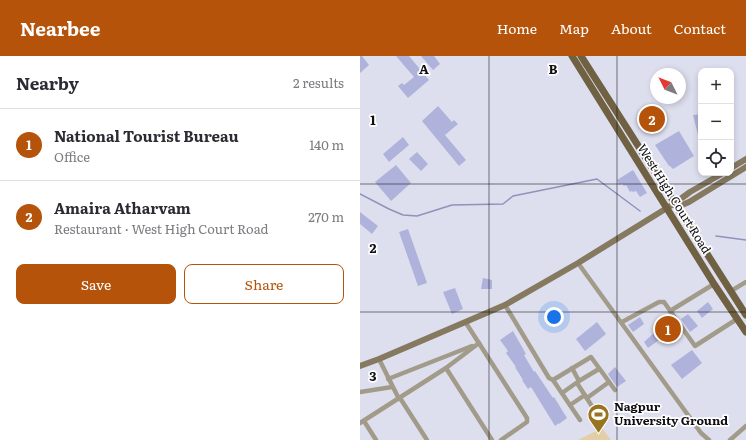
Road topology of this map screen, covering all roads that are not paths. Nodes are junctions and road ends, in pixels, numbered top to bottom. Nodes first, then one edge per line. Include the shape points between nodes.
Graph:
1 (572, 56) edge
2 (581, 56) edge
3 (746, 159) edge
4 (734, 166) edge
5 (746, 167) edge
6 (718, 176) edge
7 (676, 203) junction
8 (667, 208) junction
9 (578, 263) junction
10 (746, 282) edge
11 (714, 284) junction
12 (731, 291) junction
13 (505, 305) junction
14 (670, 311) junction
15 (746, 316) edge
16 (737, 319) junction
17 (622, 322) junction
18 (466, 323) junction
19 (746, 332) edge
20 (478, 344) junction
21 (378, 359) junction
22 (360, 366) edge
23 (446, 368) junction
24 (572, 368) junction
25 (599, 369) junction
26 (388, 379) junction
27 (553, 380) junction
28 (578, 382) junction
29 (609, 382) junction
30 (392, 387) junction
31 (615, 390) dead end
32 (360, 392) edge
33 (562, 393) junction
34 (586, 397) junction
35 (400, 398) junction
36 (570, 405) junction
37 (595, 411) dead end
38 (580, 420) dead end
39 (362, 422) edge
40 (746, 426) edge
41 (376, 440) edge
42 (427, 440) edge
43 (492, 440) edge
44 (501, 440) edge
45 (709, 440) edge
46 (730, 440) edge

1 - 8 main road, West High Court Road
2 - 7 main road, West High Court Road
3 - 4 main road
5 - 7 main road via 689,202 682,205
6 - 7 main road
7 - 8 main road
7 - 12 main road, West High Court Road
8 - 9 main road
8 - 11 main road, West High Court Road
9 - 13 main road
9 - 17 street
10 - 12 street
11 - 14 street
11 - 16 main road, West High Court Road
12 - 15 main road, West High Court Road
13 - 18 main road
13 - 27 street via 549,378
14 - 16 street via 696,346
14 - 17 street via 664,302 659,302
16 - 19 main road, West High Court Road
17 - 45 street via 701,434
18 - 20 street
18 - 21 main road
20 - 23 street
20 - 26 street
20 - 44 street via 527,418 527,422
21 - 22 main road
21 - 26 street
23 - 35 street
23 - 43 street
24 - 25 street via 591,357
24 - 27 street
24 - 28 street
25 - 28 street
25 - 29 street
26 - 30 street
27 - 33 street
28 - 33 street
28 - 34 street
29 - 31 street
29 - 34 street
30 - 32 street
30 - 35 street
33 - 36 street
34 - 36 street
34 - 37 street
35 - 39 street
35 - 42 street
36 - 38 street
39 - 41 street
40 - 46 street

